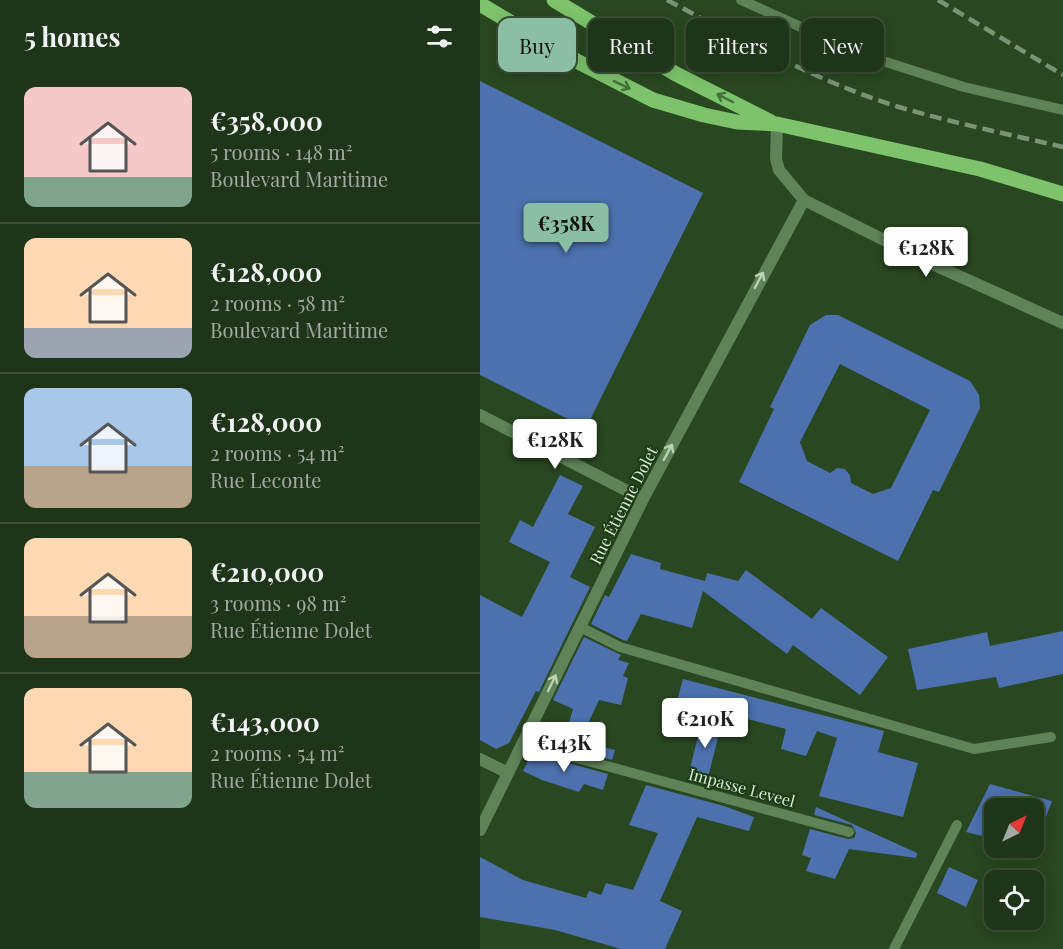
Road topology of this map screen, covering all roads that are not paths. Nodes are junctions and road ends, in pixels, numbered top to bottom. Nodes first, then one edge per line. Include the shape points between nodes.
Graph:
1 (554, 0) edge
2 (741, 0) edge
3 (480, 4) edge
4 (1063, 110) edge
5 (777, 124) junction
6 (1063, 194) edge
7 (804, 200) junction
8 (1063, 323) edge
9 (480, 415) edge
10 (643, 498) junction
11 (580, 627) junction
12 (1051, 737) dead end
13 (522, 743) junction
14 (480, 759) edge
15 (508, 773) junction
16 (957, 825) dead end
17 (480, 830) edge
18 (849, 832) dead end
19 (894, 949) edge

5 -> 1 main road via 676,74
2 - 4 lane via 861,54 964,87
3 -> 5 main road via 563,54 653,100 736,122
5 - 6 main road via 980,170
5 - 7 street via 779,170
7 - 8 street
10 -> 7 street, Rue Étienne Dolet
9 - 10 street
10 - 11 street, Rue Étienne Dolet
11 - 12 lane via 620,647 974,749
13 -> 11 street, Rue Étienne Dolet
13 - 15 street, Rue Étienne Dolet
13 - 18 lane, Impasse Leveel
14 - 15 street
15 - 17 street, Rue Étienne Dolet
16 - 19 lane

